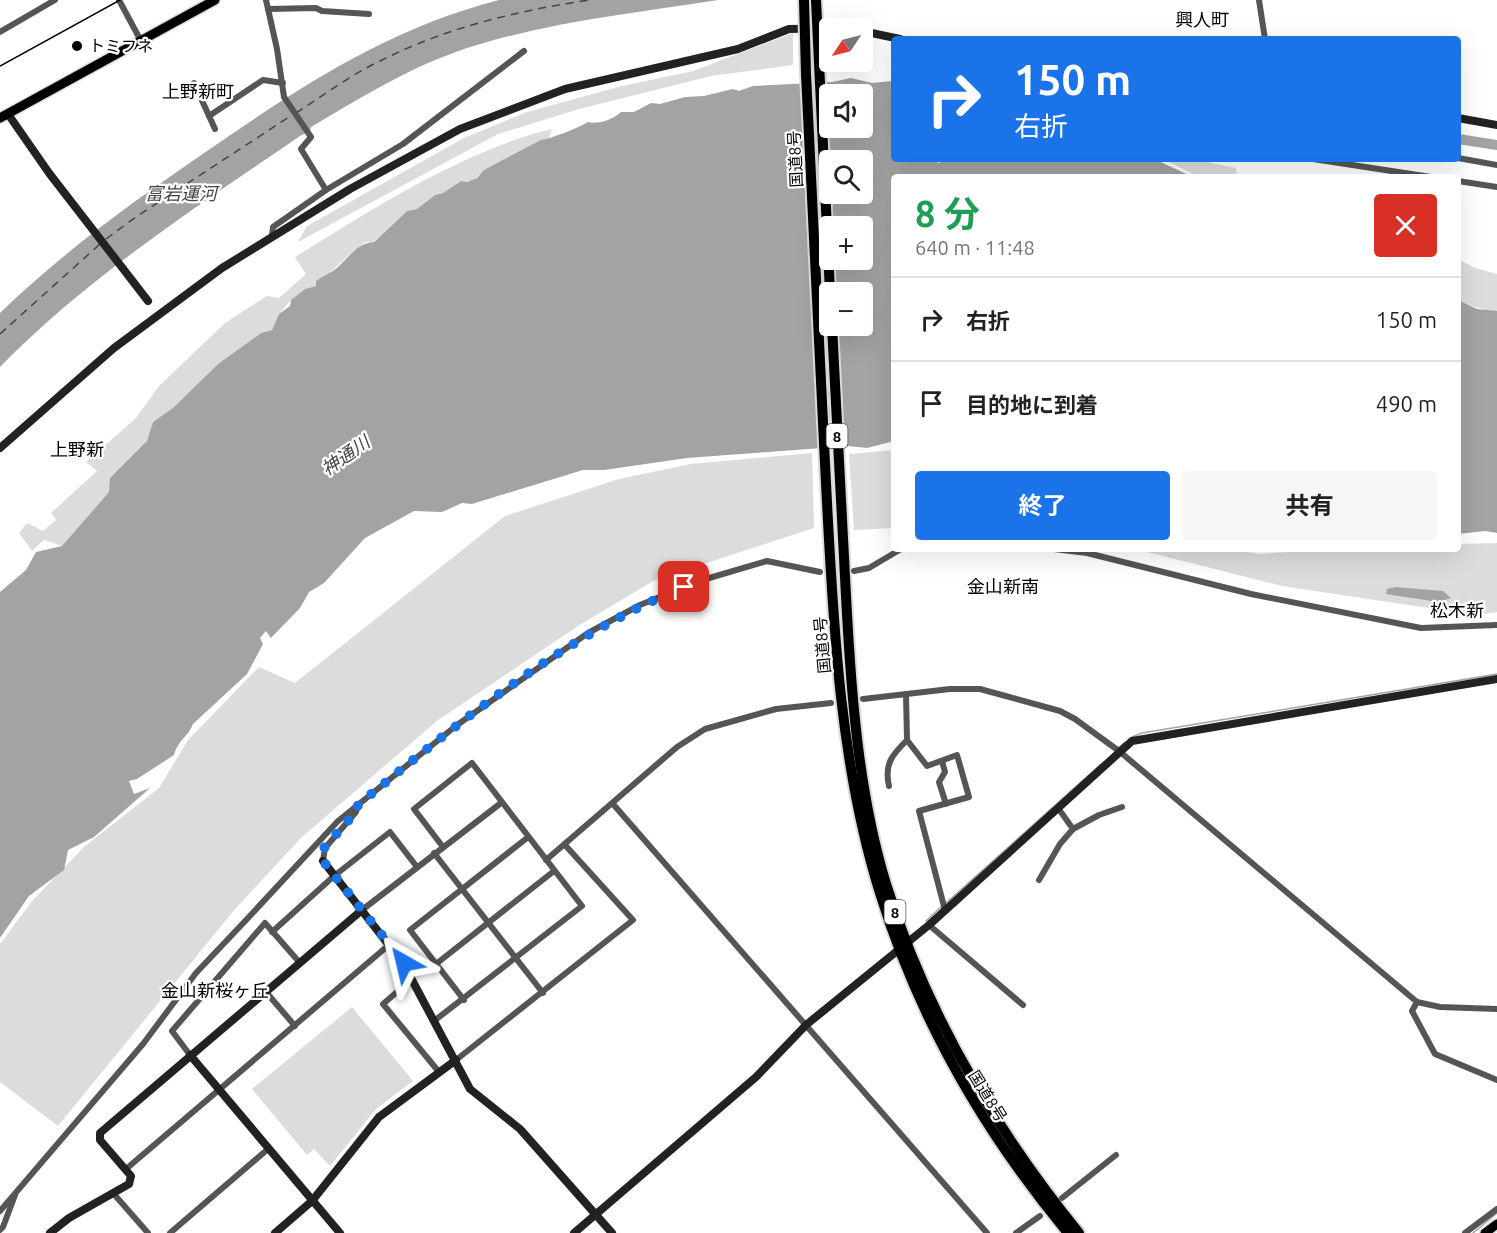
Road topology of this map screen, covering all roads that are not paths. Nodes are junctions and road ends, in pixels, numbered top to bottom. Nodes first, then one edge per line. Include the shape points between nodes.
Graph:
1 (56, 0) edge
2 (119, 0) edge
3 (215, 0) edge
4 (266, 0) edge
5 (804, 0) edge
6 (816, 0) edge
7 (1258, 0) edge
8 (268, 9) junction
9 (369, 14) dead end
10 (819, 28) edge
11 (0, 32) edge
12 (873, 33) edge
13 (1264, 36) edge
14 (891, 37) edge
15 (141, 41) junction
16 (524, 51) dead end
17 (194, 83) dead end
18 (283, 83) junction
19 (4, 116) edge
20 (209, 116) junction
21 (1461, 119) edge
22 (1497, 125) edge
23 (215, 129) dead end
24 (1461, 159) edge
25 (1333, 162) edge
26 (1497, 165) edge
27 (1411, 174) edge
28 (1461, 181) edge
29 (1497, 187) edge
30 (326, 190) junction
31 (272, 236) junction
32 (830, 282) edge
33 (148, 301) dead end
34 (832, 336) edge
35 (0, 448) edge
36 (896, 552) edge
37 (1079, 552) edge
38 (854, 571) dead end
39 (820, 572) dead end
40 (1497, 625) edge
41 (1497, 679) edge
42 (906, 694) junction
43 (863, 699) dead end
44 (831, 703) dead end
45 (907, 740) junction
46 (1119, 750) junction
47 (942, 761) junction
48 (889, 786) dead end
49 (501, 803) junction
50 (613, 804) junction
51 (946, 804) junction
52 (358, 805) junction
53 (1122, 807) dead end
54 (1058, 808) junction
55 (1073, 829) junction
56 (527, 837) junction
57 (565, 845) junction
58 (443, 847) junction
59 (434, 853) junction
60 (546, 860) junction
61 (323, 861) joint
62 (417, 867) junction
63 (554, 871) junction
64 (334, 876) junction
65 (1039, 880) dead end
66 (462, 888) junction
67 (362, 910) junction
68 (945, 910) junction
69 (489, 924) junction
70 (929, 925) junction
71 (272, 932) junction
72 (390, 944) junction
73 (903, 946) junction
74 (516, 959) junction
75 (300, 963) junction
76 (436, 964) junction
77 (412, 979) junction
78 (266, 992) junction
79 (543, 993) junction
80 (464, 1000) junction
81 (1417, 1002) junction
82 (1023, 1005) dead end
83 (1497, 1009) edge
84 (434, 1021) junction
85 (806, 1025) junction
86 (295, 1026) junction
87 (190, 1056) junction
88 (456, 1060) junction
89 (439, 1072) junction
90 (1497, 1080) edge
91 (219, 1089) junction
92 (268, 1149) junction
93 (1116, 1155) dead end
94 (126, 1169) junction
95 (113, 1193) junction
96 (15, 1195) junction
97 (1062, 1198) dead end
98 (312, 1201) junction
99 (1497, 1209) edge
100 (0, 1211) edge
101 (596, 1215) junction
102 (1040, 1216) dead end
103 (1497, 1224) edge
104 (2, 1228) edge
105 (9, 1233) edge
106 (50, 1233) edge
107 (148, 1233) edge
108 (170, 1233) edge
109 (275, 1233) edge
110 (340, 1233) edge
111 (574, 1233) edge
112 (612, 1233) edge
113 (987, 1233) edge
114 (1017, 1233) edge
115 (1068, 1233) edge
116 (1079, 1233) edge
117 (1465, 1233) edge
118 (1485, 1233) edge

1 - 11 street
2 - 15 street
3 - 15 main road
4 - 8 street
5 - 73 highway, 国道8号 / 8, bridge via 836,648 858,802 871,862
6 - 32 highway, 国道8号, bridge
7 - 13 street
8 - 9 street via 316,8
8 - 18 street
10 - 31 street via 789,29 738,49 610,78 507,109 392,165
12 - 14 street
15 - 19 main road
16 - 30 street via 404,144
17 - 20 street
18 - 20 street via 263,80
18 - 30 street via 284,97 311,137 301,149
19 - 33 street
20 - 23 street
21 - 22 street
24 - 26 street
25 - 27 street
28 - 29 street
30 - 31 street via 273,227
31 - 35 street via 114,348
34 - 73 highway, 国道8号 / 8 via 858,752 885,882
36 - 38 street via 869,568
37 - 40 street via 1251,594 1421,628
39 - 52 street via 768,561 699,580 640,605 588,633 504,692
41 - 46 street via 1140,737
42 - 43 street
42 - 45 street
42 - 46 street via 980,689 1024,700 1060,711
44 - 50 street via 776,709 705,729 677,747
45 - 47 street via 927,766
45 - 48 street via 890,758 886,775
46 - 54 street
46 - 81 street
47 - 51 street via 945,772 939,782
47 - 51 street via 957,755 969,797
49 - 56 street
49 - 58 street
49 - 58 street via 472,763 414,809
50 - 57 street
50 - 85 street
51 - 68 street via 919,812
52 - 61 street via 324,848
52 - 96 street via 338,821 196,973 143,1044
53 - 55 street
54 - 55 street
54 - 68 street
55 - 65 street
56 - 60 street
56 - 66 street
57 - 60 street
57 - 79 street via 633,920
58 - 59 street
59 - 62 street
59 - 66 street
60 - 63 street
61 - 64 street
62 - 64 street via 390,832
62 - 67 street
63 - 69 street
63 - 74 street via 582,906
64 - 67 street
64 - 71 street
66 - 69 street
66 - 76 street via 410,930
67 - 72 street
67 - 75 street
68 - 70 street
69 - 74 street
69 - 76 street
70 - 73 street
70 - 82 street
71 - 75 street
71 - 87 street via 265,924 172,1031
72 - 77 street
72 - 86 street
73 - 85 street
73 - 115 highway, 国道8号 / 8 via 939,1041 967,1091 1010,1159
73 - 116 highway, 国道8号 / 8 via 976,1090
74 - 79 street
74 - 80 street
75 - 78 street
76 - 80 street
77 - 84 street
77 - 89 street via 383,1004
78 - 86 street
78 - 87 street
79 - 88 street
80 - 84 street
81 - 83 street via 1425,1006
81 - 90 street via 1412,1011 1435,1054
84 - 88 street
85 - 101 street via 756,1077
85 - 113 street
86 - 91 street
87 - 91 street
87 - 94 street via 100,1133 100,1140
88 - 89 street
88 - 101 street via 470,1089 520,1129
89 - 98 street via 380,1117
91 - 92 street
91 - 94 street
92 - 98 street
92 - 108 street
93 - 97 street
94 - 95 street via 131,1176 129,1184
95 - 106 street
95 - 107 street
96 - 100 street
96 - 104 street
98 - 109 street
98 - 110 street
99 - 117 street
101 - 111 street
101 - 112 street
102 - 114 street
103 - 118 main road
104 - 105 street

